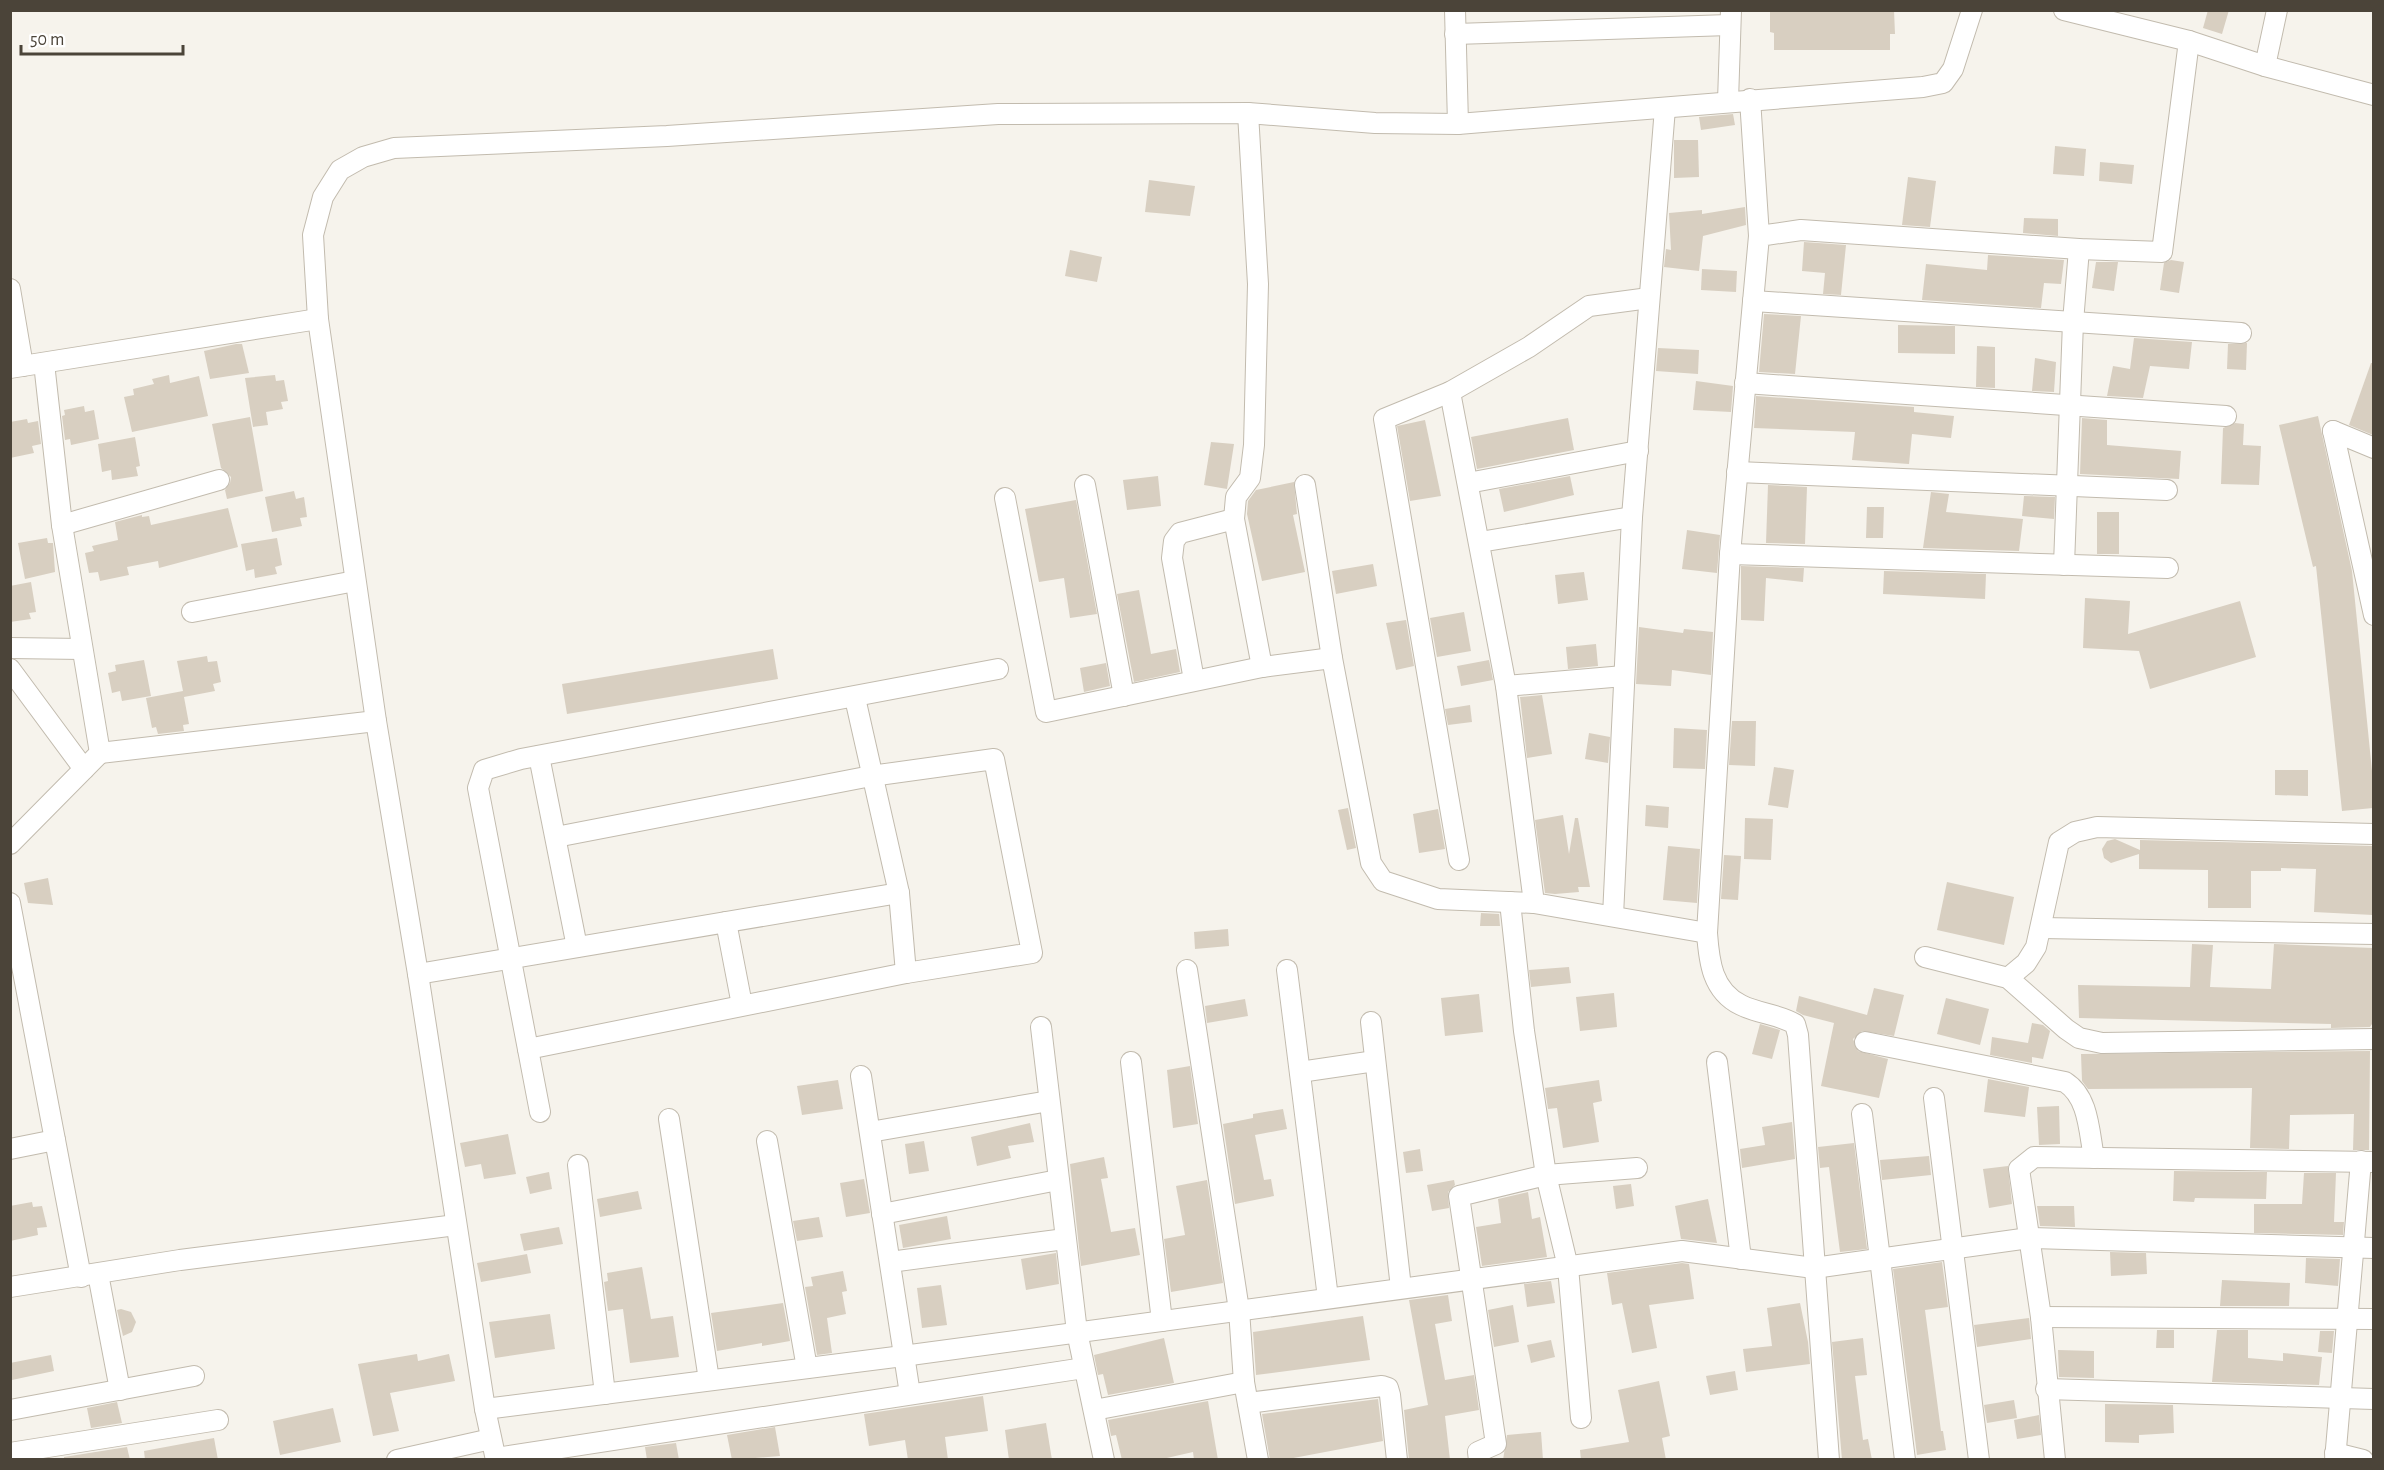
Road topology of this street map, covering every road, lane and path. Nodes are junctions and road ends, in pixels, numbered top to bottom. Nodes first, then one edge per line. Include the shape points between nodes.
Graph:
1 (1455, 10) edge
2 (1972, 10) edge
3 (2064, 10) edge
4 (2277, 10) edge
5 (1730, 18) edge
6 (1455, 34) junction
7 (2189, 41) junction
8 (2265, 66) junction
9 (2373, 95) edge
10 (1750, 99) junction
11 (1728, 101) junction
12 (1665, 108) junction
13 (1248, 113) junction
14 (1458, 124) junction
15 (1759, 236) junction
16 (2079, 249) junction
17 (10, 290) edge
18 (1649, 298) junction
19 (1753, 301) junction
20 (318, 319) junction
21 (2073, 322) junction
22 (2241, 333) dead end
23 (44, 363) junction
24 (17, 367) edge
25 (1745, 384) junction
26 (1449, 392) junction
27 (2069, 405) junction
28 (2226, 416) dead end
29 (2373, 448) edge
30 (1638, 451) junction
31 (1737, 472) junction
32 (219, 480) dead end
33 (1468, 483) junction
34 (1085, 485) dead end
35 (1305, 485) dead end
36 (2067, 486) junction
37 (2167, 490) dead end
38 (1005, 498) dead end
39 (1632, 517) junction
40 (1234, 519) junction
41 (62, 525) junction
42 (1480, 542) junction
43 (2366, 549) edge
44 (1730, 554) junction
45 (2064, 565) junction
46 (2168, 568) dead end
47 (356, 581) junction
48 (192, 612) dead end
49 (2373, 615) edge
50 (10, 648) edge
51 (82, 649) junction
52 (1332, 658) junction
53 (1262, 667) junction
54 (10, 669) edge
55 (998, 669) dead end
56 (1624, 676) junction
57 (1194, 680) junction
58 (1506, 686) junction
59 (1124, 696) junction
60 (855, 698) junction
61 (376, 721) junction
62 (100, 753) junction
63 (539, 756) junction
64 (84, 769) junction
65 (871, 776) junction
66 (2373, 834) edge
67 (556, 837) junction
68 (10, 844) edge
69 (1459, 860) dead end
70 (899, 893) junction
71 (1510, 902) junction
72 (10, 903) edge
73 (1534, 903) junction
74 (1613, 916) junction
75 (726, 922) junction
76 (2042, 928) junction
77 (1707, 933) junction
78 (2373, 934) edge
79 (577, 947) junction
80 (1925, 957) dead end
81 (510, 958) junction
82 (1186, 970) dead end
83 (1287, 970) dead end
84 (906, 973) junction
85 (418, 974) junction
86 (2008, 978) junction
87 (741, 1005) junction
88 (1371, 1022) dead end
89 (1041, 1027) dead end
90 (2373, 1039) edge
91 (1865, 1042) dead end
92 (528, 1049) junction
93 (1375, 1061) junction
94 (1131, 1062) dead end
95 (1718, 1062) dead end
96 (1300, 1072) junction
97 (861, 1076) dead end
98 (1934, 1098) dead end
99 (1049, 1101) junction
100 (540, 1112) dead end
101 (1862, 1114) dead end
102 (669, 1119) dead end
103 (870, 1132) junction
104 (55, 1140) junction
105 (767, 1141) dead end
106 (10, 1149) edge
107 (2094, 1158) junction
108 (2367, 1162) edge
109 (578, 1165) dead end
110 (1637, 1167) dead end
111 (1546, 1175) junction
112 (1058, 1180) junction
113 (882, 1214) junction
114 (456, 1226) junction
115 (2029, 1238) junction
116 (1065, 1239) junction
117 (2364, 1248) edge
118 (1955, 1249) junction
119 (1741, 1259) junction
120 (1881, 1261) junction
121 (890, 1262) junction
122 (1568, 1267) junction
123 (1814, 1268) junction
124 (89, 1276) junction
125 (1472, 1278) junction
126 (10, 1287) edge
127 (1401, 1288) junction
128 (1328, 1298) junction
129 (1239, 1310) junction
130 (2042, 1317) junction
131 (2346, 1318) junction
132 (2373, 1319) edge
133 (1162, 1321) junction
134 (1077, 1332) junction
135 (903, 1356) junction
136 (807, 1368) junction
137 (1084, 1368) junction
138 (194, 1376) dead end
139 (710, 1380) junction
140 (1244, 1382) junction
141 (2046, 1389) junction
142 (120, 1390) junction
143 (605, 1394) junction
144 (910, 1394) junction
145 (2338, 1398) junction
146 (2373, 1399) edge
147 (1248, 1403) junction
148 (485, 1409) junction
149 (10, 1410) edge
150 (1094, 1410) junction
151 (1581, 1418) dead end
152 (219, 1420) dead end
153 (494, 1452) edge
154 (10, 1453) edge
155 (2335, 1456) edge
156 (397, 1460) edge
157 (1104, 1460) edge
158 (1258, 1460) edge
159 (1397, 1460) edge
160 (1479, 1460) edge
161 (1829, 1460) edge
162 (1905, 1460) edge
163 (1979, 1460) edge
164 (2055, 1460) edge
165 (2363, 1460) edge

1 - 6 street
2 - 10 street via 1953,69 1943,83
3 - 7 street
4 - 8 street
5 - 6 street
5 - 11 street
6 - 14 street
7 - 8 street
7 - 16 street via 2162,252
8 - 9 street
10 - 11 street
10 - 15 street
11 - 12 street
12 - 14 street
12 - 18 street
13 - 14 street via 1375,123
13 - 20 street via 998,114 667,136 394,148 363,157 340,170 323,197 313,235
13 - 40 street via 1258,284 1254,445 1250,478 1236,497
15 - 16 street via 1801,231
15 - 19 street
16 - 21 street
17 - 24 street
18 - 26 street via 1589,306 1529,347
18 - 30 street
19 - 21 street
19 - 25 street
20 - 23 street
20 - 47 street
21 - 22 street
21 - 27 street
23 - 24 street
23 - 41 street
25 - 27 street
25 - 31 street
26 - 33 street
26 - 69 street via 1384,419
27 - 28 street
27 - 36 street
29 - 43 street via 2333,431
30 - 33 street
30 - 39 street
31 - 36 street
31 - 44 street
32 - 41 street
33 - 42 street
34 - 59 street
35 - 52 street
36 - 37 street
36 - 45 street
38 - 59 street via 1046,712
39 - 42 street
39 - 56 street
40 - 53 street
40 - 57 street via 1180,532 1174,541 1172,558
41 - 51 street
42 - 58 street
43 - 49 street
44 - 45 street
44 - 77 street
45 - 46 street
47 - 48 street
47 - 61 street
50 - 51 street
51 - 62 street
52 - 53 street
52 - 71 street via 1371,863 1383,881 1438,898
53 - 57 street
54 - 64 street
55 - 60 street
56 - 58 street
56 - 74 street
57 - 59 street
58 - 73 street
60 - 63 street
60 - 65 street
61 - 62 street
61 - 85 street
62 - 64 street
63 - 67 street
63 - 81 street via 484,770 478,788
64 - 68 street
65 - 67 street
65 - 70 street
65 - 84 street via 994,759 1032,953
66 - 76 street via 2097,827 2075,832 2059,842
67 - 79 street
70 - 75 street
70 - 84 street
71 - 73 street
71 - 111 street
72 - 104 street
73 - 74 street
74 - 77 street
75 - 79 street
75 - 87 street
76 - 78 street
76 - 86 street via 2026,963
77 - 123 street via 1709,962 1725,993 1741,1005 1795,1024
79 - 81 street
80 - 86 street
81 - 85 street
81 - 92 street
82 - 129 street
83 - 96 street
84 - 87 street
85 - 114 street
86 - 90 street via 2079,1038 2102,1043
87 - 92 street
88 - 93 street
89 - 99 street
91 - 107 street via 2065,1082 2075,1088 2082,1101
92 - 100 street
93 - 96 street
93 - 127 street
94 - 133 street
95 - 119 street
96 - 128 street
97 - 103 street
98 - 118 street
99 - 103 street
99 - 112 street
101 - 120 street
102 - 139 street
103 - 113 street
104 - 106 street
104 - 124 street
105 - 136 street
107 - 108 street
107 - 115 street via 2034,1157 2019,1169
108 - 117 street
109 - 143 street
110 - 111 street
111 - 122 street
111 - 125 street via 1459,1196
112 - 113 street
112 - 116 street
113 - 121 street
114 - 124 street via 180,1260
114 - 148 street
115 - 117 street
115 - 118 street
115 - 130 street
116 - 121 street
116 - 134 street
117 - 131 street
118 - 120 street
118 - 163 street
119 - 122 street via 1682,1251
119 - 123 street
120 - 123 street
120 - 162 street
121 - 135 street
122 - 125 street
122 - 151 street
123 - 161 street
124 - 126 street
124 - 142 street
125 - 127 street
125 - 160 street via 1496,1444 1478,1452
127 - 128 street
128 - 129 street
129 - 133 street
129 - 140 street
130 - 131 street
130 - 141 street
131 - 132 street
131 - 145 street
133 - 134 street
134 - 135 street
134 - 137 street
135 - 136 street
135 - 144 street
136 - 139 street
137 - 144 street
137 - 150 street
138 - 142 street
139 - 143 street
140 - 147 street
140 - 150 street
141 - 145 street
141 - 164 street
142 - 149 street
143 - 148 street
144 - 153 street
145 - 146 street
145 - 155 street
147 - 158 street
147 - 159 street via 1388,1388
148 - 153 street
150 - 157 street
152 - 154 street
153 - 156 street
155 - 165 street

